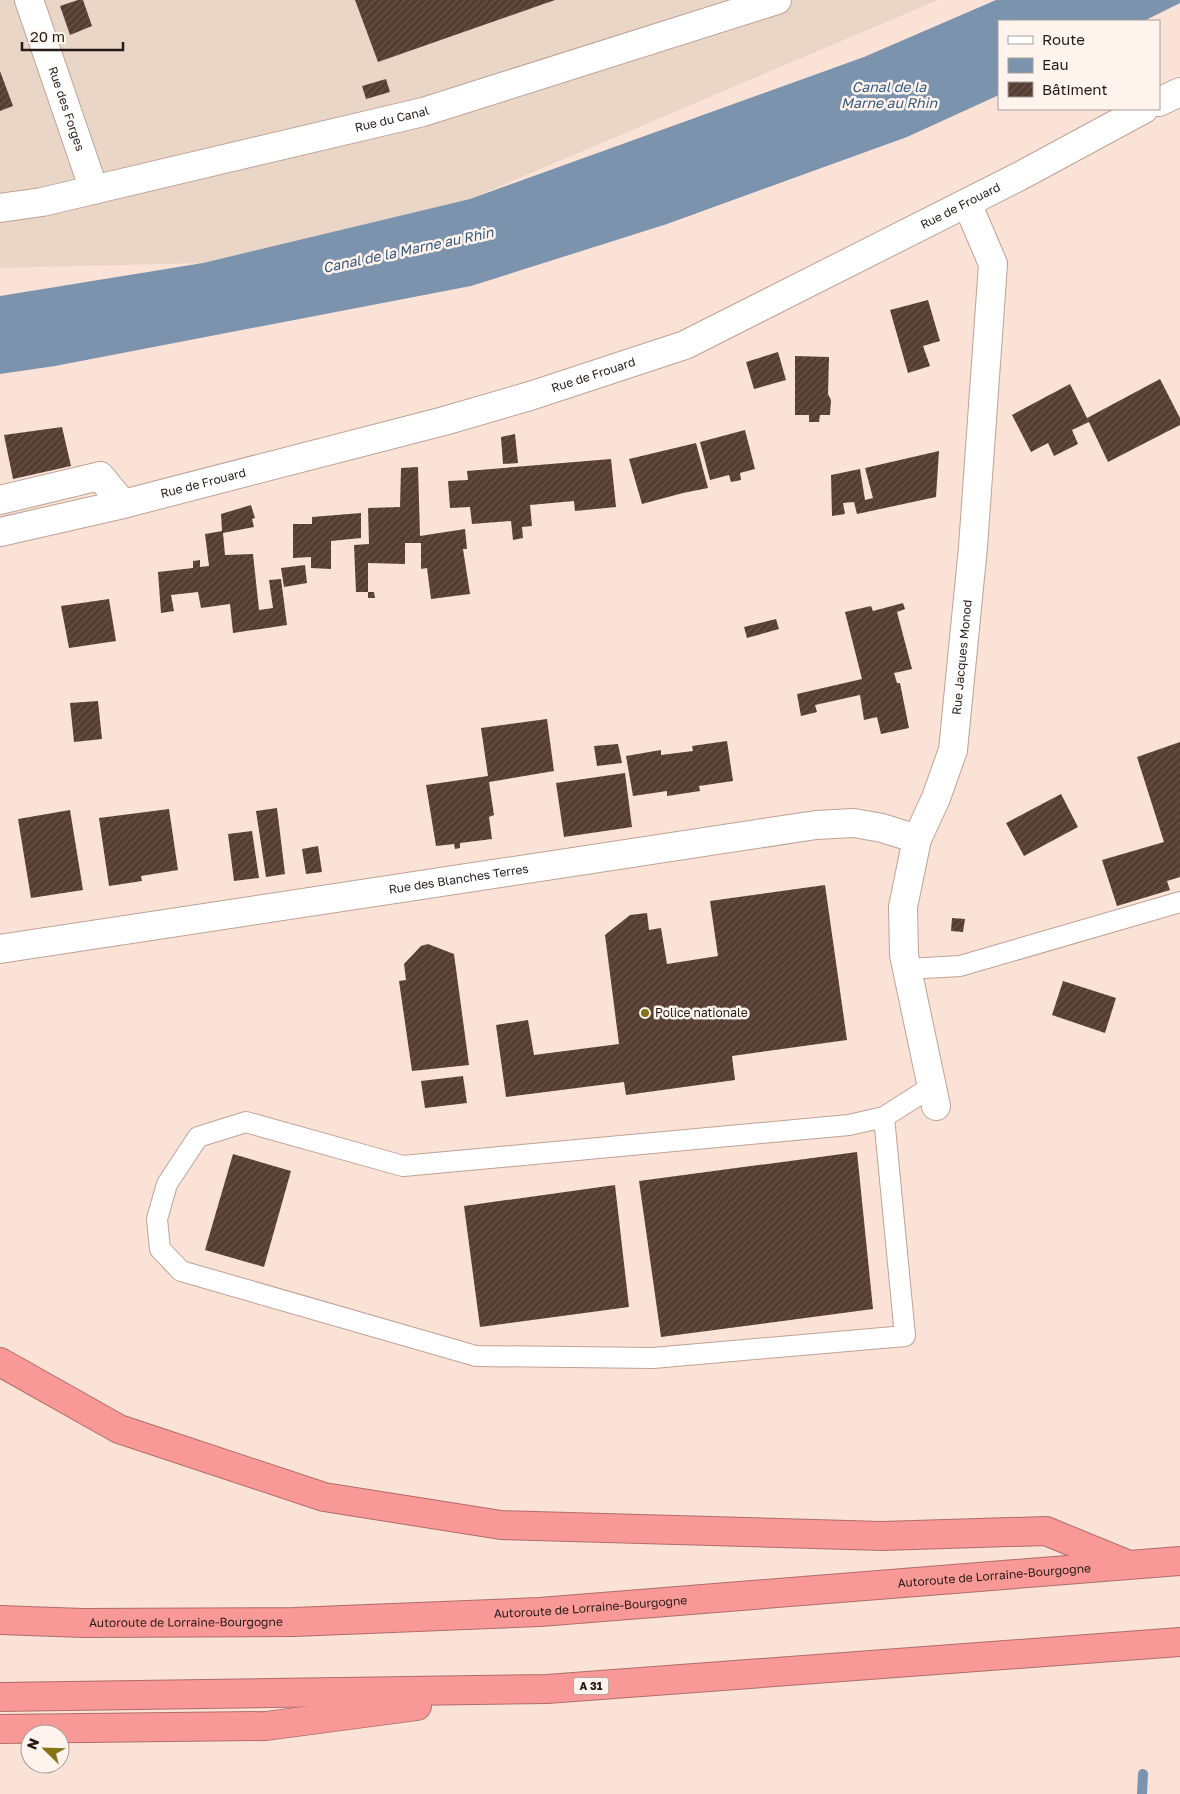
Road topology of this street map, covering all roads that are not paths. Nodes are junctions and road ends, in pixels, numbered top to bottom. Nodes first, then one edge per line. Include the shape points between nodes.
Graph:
1 (29, 0) edge
2 (777, 0) edge
3 (1180, 92) edge
4 (1160, 102) edge
5 (1142, 110) edge
6 (94, 190) junction
7 (967, 203) junction
8 (0, 208) edge
9 (0, 500) edge
10 (122, 504) junction
11 (0, 532) edge
12 (917, 839) junction
13 (1180, 902) edge
14 (0, 949) edge
15 (907, 969) junction
16 (933, 1097) joint
17 (884, 1117) junction
18 (0, 1362) edge
19 (1180, 1561) edge
20 (1128, 1565) junction
21 (0, 1620) edge
22 (1180, 1642) edge
23 (548, 1689) junction
24 (0, 1697) edge
25 (0, 1729) edge

1 - 6 street, Rue des Forges
2 - 6 street, Rue du Canal via 423,112
3 - 4 street
5 - 7 street, Rue de Frouard
6 - 8 street, Rue du Canal
7 - 10 street, Rue de Frouard via 685,345 520,399
7 - 12 street, Rue Jacques Monod via 993,264 973,547 953,750
9 - 10 street via 100,476
10 - 11 street, Rue de Frouard
12 - 14 street, Rue des Blanches Terres via 854,823 816,826
12 - 15 street, Rue Jacques Monod via 903,907
13 - 15 lane via 960,966
15 - 16 street, Rue Jacques Monod
16 - 17 lane
17 - 17 lane via 849,1125 403,1166 246,1122 198,1137 167,1184 157,1219 160,1249 181,1271 476,1356 652,1358 905,1336
18 - 20 highway via 119,1428 324,1496 501,1525 882,1536 1046,1531
19 - 20 highway, Autoroute de Lorraine-Bourgogne
20 - 21 highway, Autoroute de Lorraine-Bourgogne via 540,1612 294,1622
22 - 23 highway, A 31
23 - 24 highway, A 31
23 - 25 highway via 266,1726

